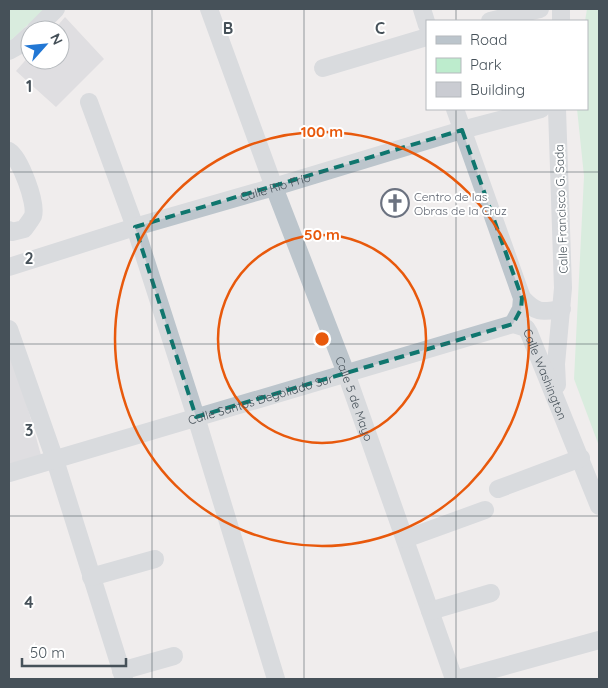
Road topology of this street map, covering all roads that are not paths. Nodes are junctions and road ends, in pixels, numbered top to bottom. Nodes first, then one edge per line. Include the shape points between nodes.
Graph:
1 (56, 9) edge
2 (209, 9) edge
3 (422, 9) edge
4 (540, 9) edge
5 (45, 20) edge
6 (494, 20) edge
7 (426, 22) edge
8 (426, 37) edge
9 (20, 44) edge
10 (9, 51) edge
11 (323, 68) dead end
12 (89, 102) dead end
13 (455, 110) edge
14 (537, 110) edge
15 (557, 110) edge
16 (462, 130) junction
17 (9, 151) edge
18 (274, 187) junction
19 (135, 227) junction
20 (9, 230) edge
21 (9, 267) edge
22 (522, 298) junction
23 (562, 309) junction
24 (512, 324) junction
25 (9, 329) edge
26 (346, 373) junction
27 (558, 401) junction
28 (196, 418) junction
29 (581, 458) junction
30 (54, 460) junction
31 (9, 473) edge
32 (498, 488) dead end
33 (599, 506) edge
34 (485, 510) dead end
35 (405, 539) junction
36 (155, 559) dead end
37 (91, 577) junction
38 (491, 593) dead end
39 (430, 611) junction
40 (599, 640) edge
41 (174, 656) dead end
42 (122, 675) edge
43 (276, 679) edge
44 (456, 679) edge

1 - 5 street
2 - 18 street, Calle 5 de Mayo
3 - 7 street
4 - 6 street
8 - 11 street
9 - 10 street
12 - 19 street
13 - 16 street
14 - 16 street, Calle Río Frío
15 - 23 street, Calle Francisco G. Sada
16 - 18 street, Calle Río Frío
16 - 22 street
17 - 20 street via 19,165 33,201 33,215 24,229
18 - 19 street, Calle Río Frío
18 - 26 street, Calle 5 de Mayo
19 - 21 street, Calle Río Frío
19 - 28 street
22 - 23 street via 537,311
22 - 24 street, Calle Washington via 519,315
23 - 27 street, Calle Francisco G. Sada via 556,364
24 - 26 street, Calle Santos Degollado Sur
24 - 27 street, Calle Washington via 526,328 530,333
25 - 30 street
26 - 28 street, Calle Santos Degollado Sur
26 - 35 street, Calle 5 de Mayo
27 - 29 street, Calle Washington
28 - 30 street, Calle Santos Degollado Sur
28 - 43 street
29 - 32 street
29 - 33 street, Calle Washington
30 - 31 street, Calle Santos Degollado Sur
30 - 37 street
34 - 35 street
35 - 39 street, Calle 5 de Mayo
36 - 37 street
37 - 42 street
38 - 39 street
39 - 44 street, Calle 5 de Mayo
40 - 44 street
41 - 42 street

